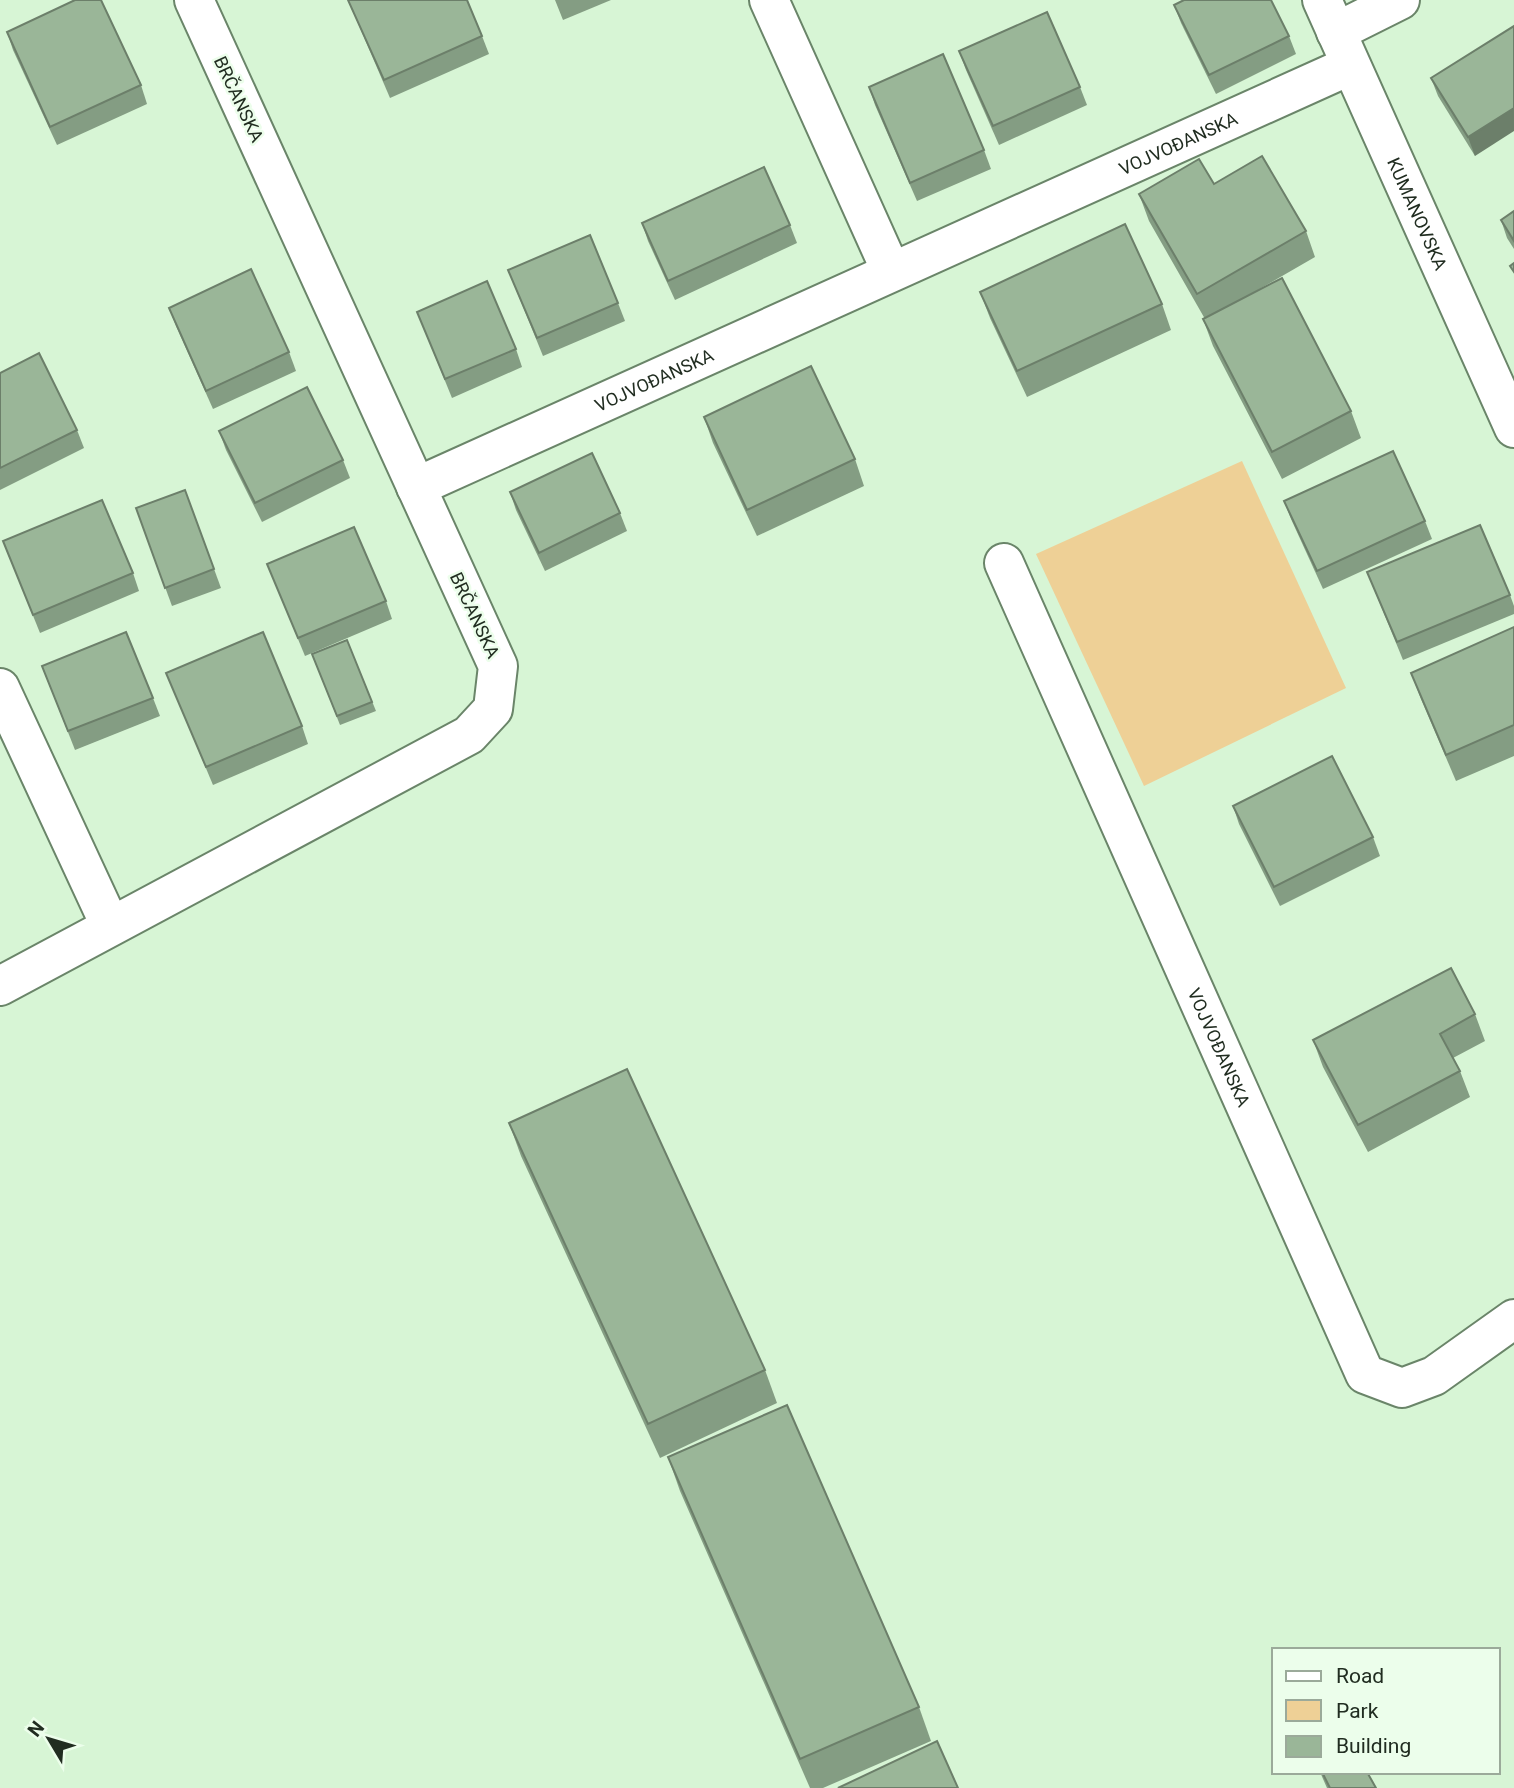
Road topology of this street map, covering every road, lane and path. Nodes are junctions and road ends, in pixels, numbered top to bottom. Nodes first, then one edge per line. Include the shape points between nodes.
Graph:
1 (194, 0) edge
2 (769, 0) edge
3 (1400, 0) edge
4 (1336, 33) edge
5 (891, 271) junction
6 (1514, 428) edge
7 (416, 487) junction
8 (1004, 563) dead end
9 (0, 688) edge
10 (110, 925) junction
11 (0, 986) edge
12 (1514, 1320) edge

1 - 7 street, BRČANSKA
2 - 5 street
3 - 4 street, VOJVOĐANSKA
4 - 5 street, VOJVOĐANSKA
4 - 6 street, KUMANOVSKA
5 - 7 street, VOJVOĐANSKA
7 - 10 street, BRČANSKA via 498,666 494,709 469,735
8 - 12 street, VOJVOĐANSKA via 1365,1374 1402,1388 1434,1376
9 - 10 street
10 - 11 street, BRČANSKA

